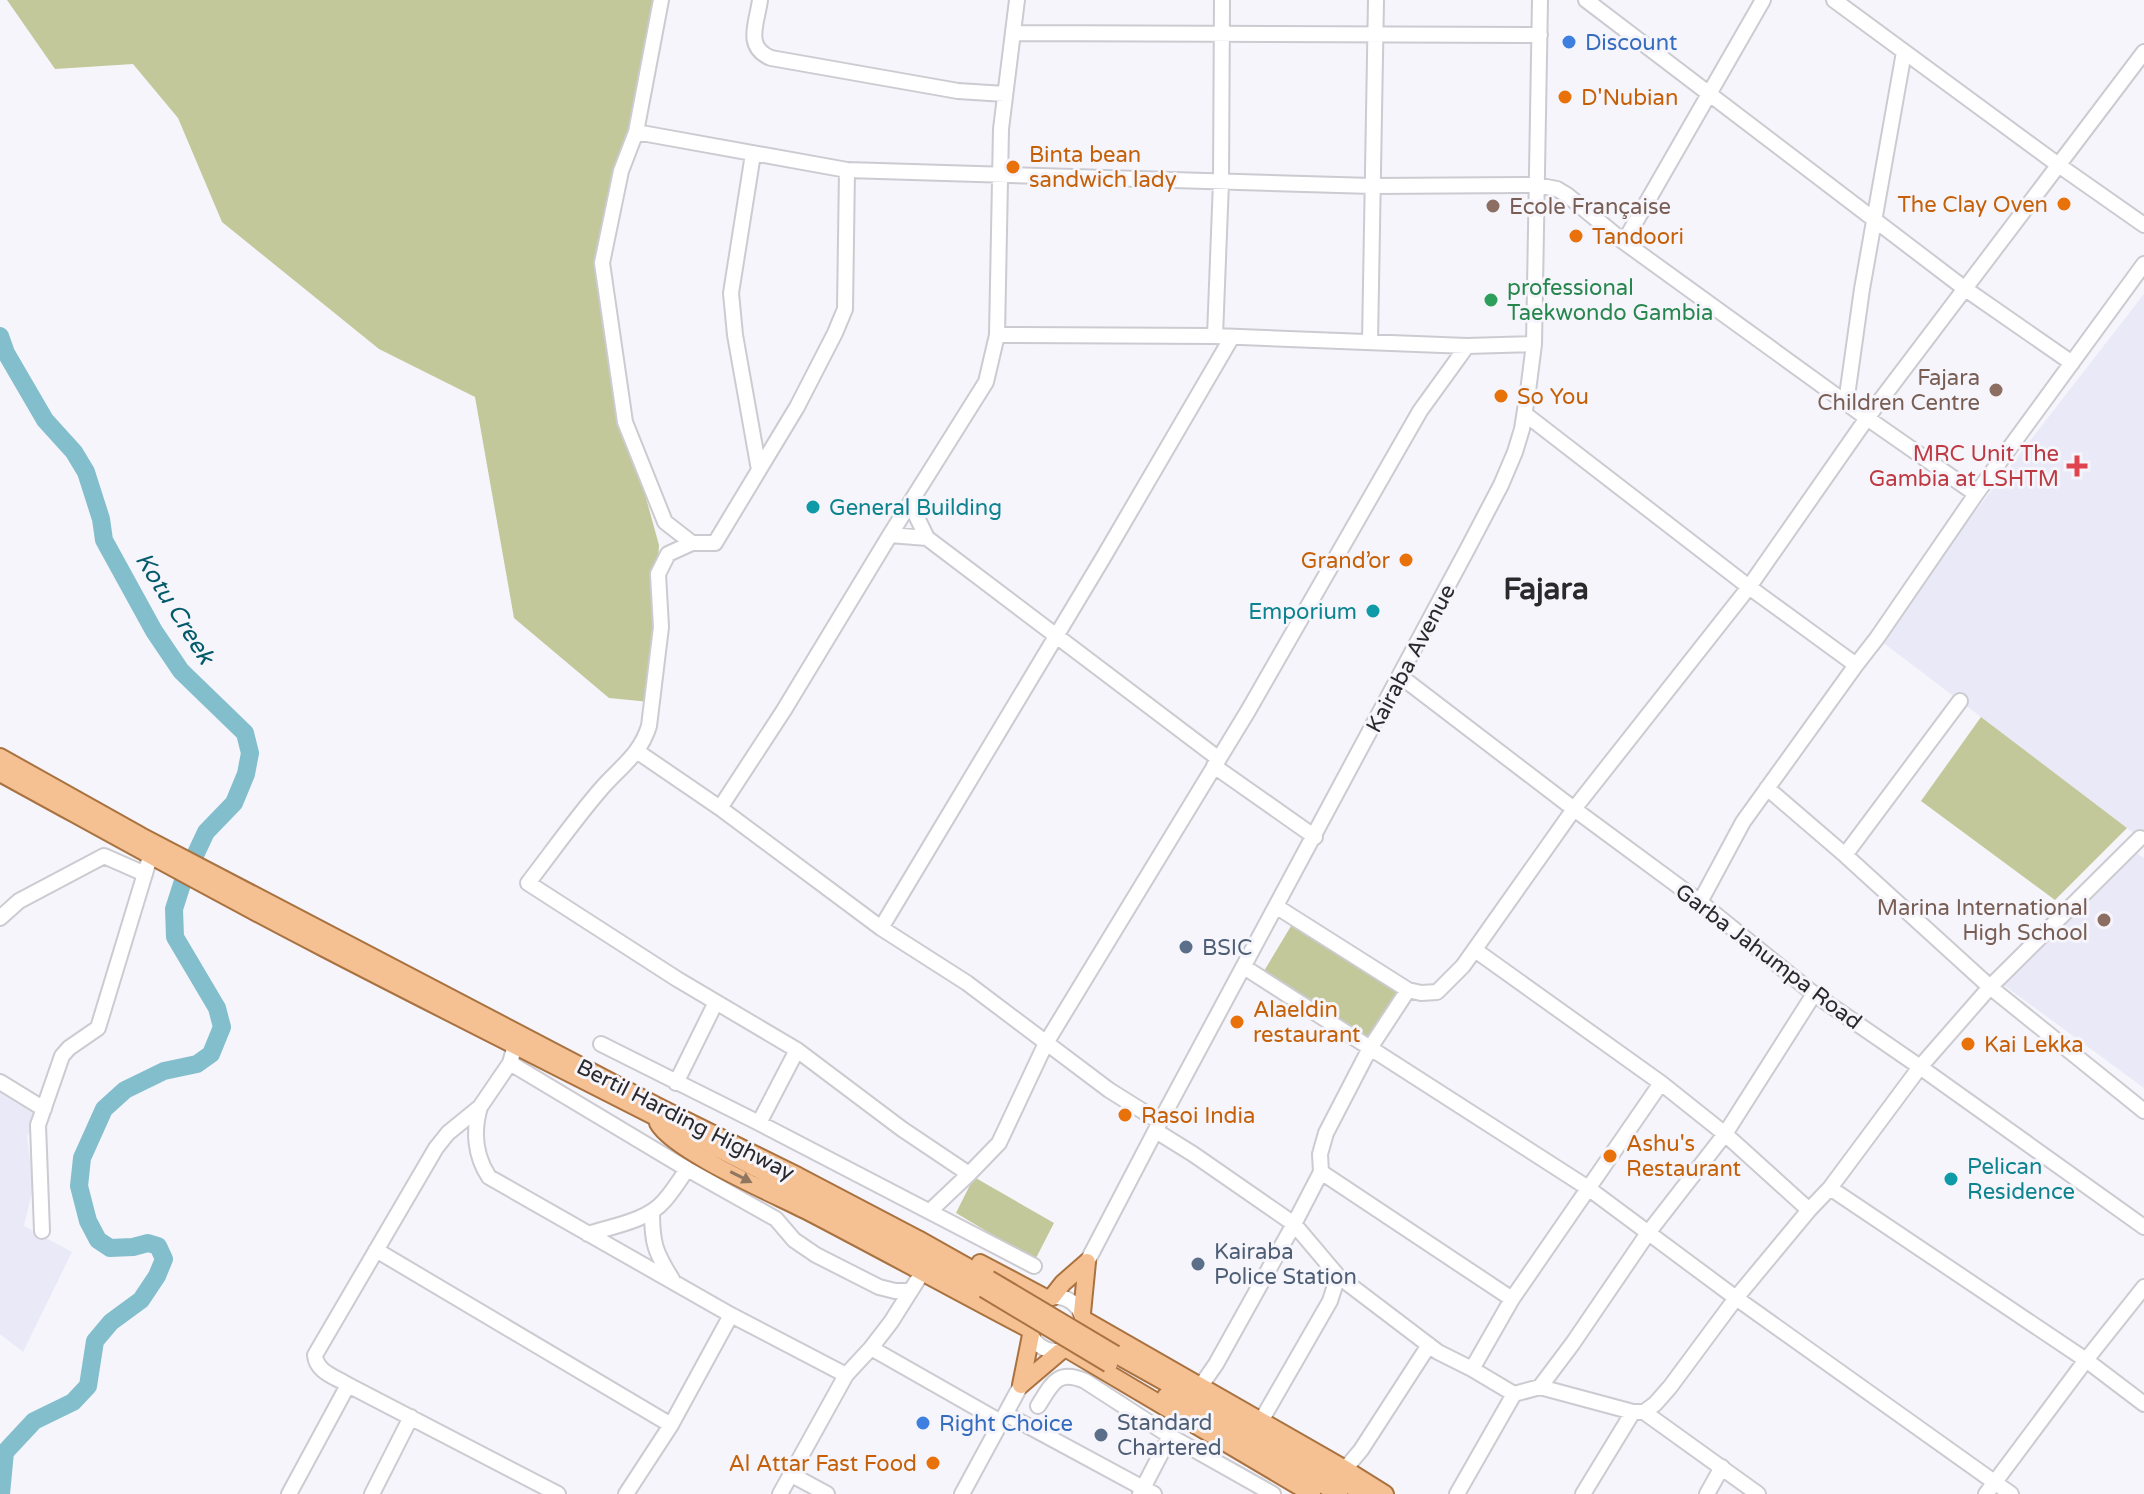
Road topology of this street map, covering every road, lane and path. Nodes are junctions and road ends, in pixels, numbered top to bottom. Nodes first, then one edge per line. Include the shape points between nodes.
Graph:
1 (661, 0) edge
2 (760, 0) edge
3 (1017, 0) edge
4 (1222, 0) edge
5 (1376, 0) edge
6 (1540, 0) edge
7 (1586, 0) edge
8 (1763, 0) edge
9 (1834, 0) edge
10 (1013, 33) junction
11 (1220, 34) junction
12 (1377, 35) junction
13 (1540, 35) junction
14 (1904, 52) junction
15 (2144, 52) edge
16 (1708, 93) junction
17 (1005, 94) junction
18 (636, 132) junction
19 (753, 154) junction
20 (2057, 164) junction
21 (847, 170) junction
22 (1001, 176) junction
23 (1221, 182) junction
24 (1536, 185) junction
25 (1372, 186) junction
26 (1873, 217) junction
27 (2144, 225) edge
28 (1624, 242) junction
29 (2144, 264) edge
30 (1964, 288) junction
31 (997, 335) junction
32 (1215, 336) junction
33 (1232, 337) junction
34 (1370, 342) junction
35 (1534, 344) junction
36 (1467, 346) junction
37 (2072, 363) junction
38 (1846, 403) junction
39 (1525, 414) junction
40 (1867, 418) junction
41 (759, 470) junction
42 (1976, 494) junction
43 (910, 503) junction
44 (890, 535) junction
45 (927, 538) junction
46 (692, 543) junction
47 (1749, 587) junction
48 (1057, 635) junction
49 (1856, 665) junction
50 (1400, 676) junction
51 (1960, 701) dead end
52 (638, 752) junction
53 (0, 757) edge
54 (1216, 762) junction
55 (0, 773) edge
56 (1767, 788) junction
57 (720, 808) junction
58 (1574, 809) junction
59 (1315, 837) junction
60 (2140, 838) dead end
61 (1845, 855) junction
62 (150, 857) junction
63 (171, 859) junction
64 (195, 872) junction
65 (145, 874) junction
66 (1700, 902) junction
67 (1277, 907) junction
68 (0, 918) edge
69 (881, 928) junction
70 (1475, 950) junction
71 (1244, 967) junction
72 (1990, 987) junction
73 (1408, 990) junction
74 (1814, 994) junction
75 (716, 1002) junction
76 (1046, 1043) junction
77 (601, 1044) dead end
78 (515, 1045) junction
79 (1370, 1048) junction
80 (797, 1050) junction
81 (510, 1063) junction
82 (1920, 1067) junction
83 (0, 1082) edge
84 (676, 1083) junction
85 (1661, 1083) junction
86 (480, 1107) junction
87 (44, 1109) junction
88 (2144, 1111) edge
89 (658, 1113) junction
90 (678, 1123) junction
91 (759, 1123) junction
92 (1158, 1127) junction
93 (1725, 1134) junction
94 (687, 1169) junction
95 (1321, 1172) junction
96 (969, 1174) junction
97 (1588, 1188) junction
98 (1830, 1188) junction
99 (1809, 1210) junction
100 (930, 1211) junction
101 (652, 1212) junction
102 (1294, 1224) junction
103 (2144, 1227) edge
104 (42, 1231) dead end
105 (1648, 1233) junction
106 (588, 1234) junction
107 (376, 1250) junction
108 (1087, 1262) junction
109 (1034, 1266) dead end
110 (922, 1273) junction
111 (1338, 1276) junction
112 (675, 1283) junction
113 (2144, 1287) edge
114 (910, 1291) junction
115 (1049, 1298) junction
116 (1736, 1298) junction
117 (1512, 1299) junction
118 (731, 1315) junction
119 (1083, 1316) junction
120 (1030, 1332) junction
121 (1429, 1345) junction
122 (871, 1348) junction
123 (1064, 1350) junction
124 (2086, 1360) junction
125 (1472, 1369) junction
126 (846, 1375) junction
127 (348, 1385) junction
128 (1021, 1385) junction
129 (1200, 1387) junction
130 (1540, 1387) junction
131 (1514, 1394) junction
132 (2144, 1404) edge
133 (1038, 1406) dead end
134 (1638, 1412) junction
135 (411, 1417) junction
136 (1004, 1418) junction
137 (1261, 1421) junction
138 (671, 1425) junction
139 (1170, 1436) junction
140 (1722, 1467) junction
141 (1345, 1469) junction
142 (790, 1474) junction
143 (1991, 1488) edge
144 (1146, 1492) edge
145 (289, 1494) edge
146 (372, 1494) edge
147 (558, 1494) edge
148 (627, 1494) edge
149 (780, 1494) edge
150 (827, 1494) edge
151 (962, 1494) edge
152 (1273, 1494) edge
153 (1312, 1494) edge
154 (1339, 1494) edge
155 (1365, 1494) edge
156 (1385, 1494) edge
157 (1457, 1494) edge
158 (1583, 1494) edge
159 (1707, 1494) edge
160 (1758, 1494) edge
161 (2011, 1494) edge

1 - 18 street
2 - 17 street via 755,47 771,58 958,91
3 - 10 street
4 - 11 street
5 - 12 street
6 - 13 street, Kairaba Avenue
7 - 16 street
8 - 16 street
9 - 14 street
10 - 11 street
10 - 17 street
11 - 12 street
11 - 23 street
12 - 13 street
12 - 25 street
13 - 24 street, Kairaba Avenue
14 - 20 street
14 - 26 street
15 - 20 street
16 - 26 street
16 - 28 street
17 - 22 street
18 - 19 street
18 - 46 street via 621,171 602,263 625,422 665,522
19 - 21 street
19 - 41 street via 731,293
20 - 27 street
20 - 30 street
21 - 22 street
21 - 41 street via 845,309
22 - 23 street
22 - 31 street
23 - 25 street
23 - 32 street
24 - 25 street
24 - 28 street via 1567,195
24 - 35 street, Kairaba Avenue
25 - 34 street
26 - 30 street
26 - 38 street
28 - 38 street
29 - 37 street
30 - 37 street
30 - 40 street
31 - 32 street
31 - 43 street via 986,382
32 - 33 street
33 - 34 street
33 - 48 street
34 - 36 street
35 - 36 street
35 - 39 street, Kairaba Avenue
36 - 54 street via 1420,411
37 - 42 street
38 - 40 street
39 - 47 street
39 - 50 street, Kairaba Avenue via 1501,485
40 - 42 street
40 - 47 street
41 - 46 street via 715,543
42 - 49 street
43 - 44 street
43 - 45 street
44 - 45 street
44 - 57 street
45 - 48 street
46 - 52 street via 668,554 658,574 661,627 649,726
47 - 49 street
47 - 58 street
48 - 54 street
48 - 69 street
49 - 56 street
50 - 58 street, Garba Jahumpa Road
50 - 59 street, Kairaba Avenue
51 - 61 street
52 - 57 street
52 - 75 street via 601,789 528,883
53 - 63 main road, Bertil Harding Highway
54 - 59 street
54 - 76 street
55 - 62 main road, Bertil Harding Highway
56 - 61 street
56 - 66 street
57 - 69 street
58 - 66 street, Garba Jahumpa Road
58 - 70 street
59 - 67 street, Kairaba Avenue
60 - 72 street
61 - 72 street
62 - 63 main road, Bertil Harding Highway
62 - 65 street
63 - 64 main road, Bertil Harding Highway
64 - 78 main road, Bertil Harding Highway
64 - 89 main road, Bertil Harding Highway
65 - 68 street via 104,856 19,901
65 - 87 street via 98,1028 62,1056
66 - 74 street, Garba Jahumpa Road
67 - 71 street, Kairaba Avenue
67 - 73 street
69 - 76 street via 967,983
70 - 73 street via 1437,992
70 - 85 street
71 - 79 street
71 - 92 street, Kairaba Avenue
72 - 82 street
72 - 88 street
73 - 79 street
74 - 82 street, Garba Jahumpa Road
74 - 93 street
75 - 80 street
75 - 84 street
76 - 92 street
76 - 96 street via 999,1143
77 - 84 street
78 - 81 street
78 - 89 main road, Bertil Harding Highway
79 - 95 street via 1326,1133
79 - 97 street
80 - 91 street
80 - 96 street
81 - 86 street
81 - 94 street
82 - 98 street
82 - 103 street, Garba Jahumpa Road
83 - 87 street
84 - 91 street
85 - 93 street
85 - 97 street
86 - 106 street via 476,1140 489,1177
86 - 107 street via 442,1141
87 - 104 street via 38,1125
89 - 90 main road, Bertil Harding Highway
89 -> 110 main road via 663,1132 695,1153
89 - 115 main road via 686,1112 718,1124
90 - 154 main road, Bertil Harding Highway, bridge via 912,1249
90 - 155 main road, Bertil Harding Highway, bridge via 798,1176 918,1239
91 - 100 street
92 - 102 street
92 - 108 street, Kairaba Avenue
93 - 99 street
93 - 105 street
94 - 101 street
94 - 114 street via 776,1219 816,1255 879,1287
95 - 102 street
95 - 117 street
96 - 100 street
97 - 105 street
97 - 117 street
98 - 99 street
98 - 124 street
99 - 116 street
100 - 109 street
101 - 106 street
101 - 112 street via 652,1240
102 - 111 street
102 - 129 street
105 - 116 street
105 - 130 street
106 - 112 street
107 - 127 street via 315,1355 319,1367
107 - 138 street
108 - 115 main road
108 - 119 main road
110 - 114 street
110 - 120 main road
111 - 121 street
111 - 137 street via 1330,1301
112 - 118 street
113 - 124 street
114 - 122 street
115 - 119 street via 1069,1300
115 - 120 street via 1032,1311
116 - 134 street via 1670,1387 1655,1404
116 - 143 street
117 - 125 street
118 - 126 street
118 - 138 street
119 - 123 street via 1080,1337
119 - 129 main road
120 - 123 street via 1043,1348
120 - 128 main road
121 - 125 street
121 - 141 street
122 - 126 street
122 - 136 street
123 - 128 main road
123 - 153 main road
124 - 132 street
124 - 143 street
125 - 131 street
126 - 142 street
127 - 135 street
127 - 145 street
128 - 136 street
129 - 137 main road
130 - 131 street
130 - 134 street
131 - 157 street
133 - 139 street via 1054,1381 1074,1377
134 - 140 street
134 - 158 street
135 - 146 street
135 - 147 street
136 - 144 street
136 - 151 street
137 - 141 main road
138 - 148 street
139 - 144 street
139 - 152 street
140 - 159 street
140 - 160 street
141 - 156 main road
142 - 149 street
142 - 150 street
143 - 161 street

